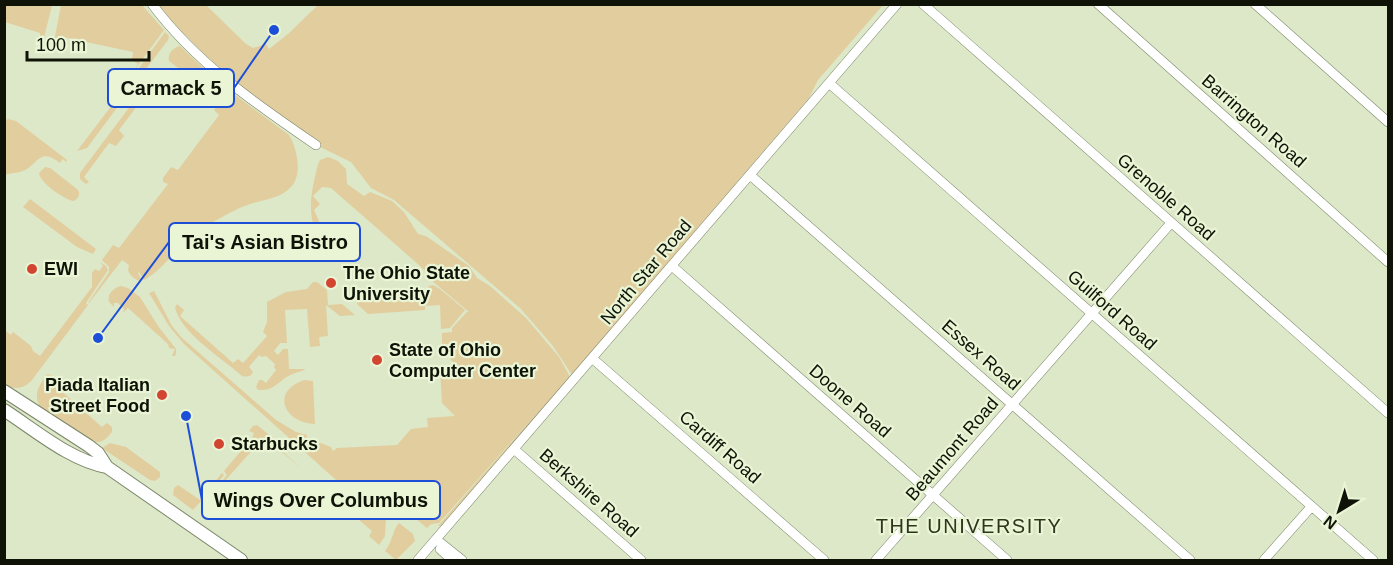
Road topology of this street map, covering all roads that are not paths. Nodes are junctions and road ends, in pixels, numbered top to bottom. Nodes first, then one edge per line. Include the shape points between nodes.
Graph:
1 (152, 4) edge
2 (897, 4) edge
3 (923, 4) edge
4 (1098, 4) edge
5 (1256, 4) edge
6 (829, 83) junction
7 (1389, 122) edge
8 (316, 145) dead end
9 (750, 175) junction
10 (1171, 223) junction
11 (1389, 262) edge
12 (672, 266) junction
13 (1092, 314) junction
14 (593, 359) junction
15 (4, 391) edge
16 (1012, 404) junction
17 (4, 410) edge
18 (1389, 413) edge
19 (515, 450) junction
20 (107, 467) junction
21 (933, 495) junction
22 (1311, 507) junction
23 (435, 541) junction
24 (242, 561) edge
25 (418, 561) edge
26 (452, 561) edge
27 (462, 561) edge
28 (641, 561) edge
29 (824, 561) edge
30 (876, 561) edge
31 (1007, 561) edge
32 (1190, 561) edge
33 (1264, 561) edge
34 (1373, 561) edge

1 - 8 street via 212,68
2 - 6 street, North Star Road
3 - 10 street, Grenoble Road
4 - 11 street, Barrington Road
5 - 7 street
6 - 9 street, North Star Road
6 - 13 street, Guilford Road
9 - 12 street, North Star Road
9 - 16 street, Essex Road
10 - 13 street, Beaumont Road
10 - 18 street, Grenoble Road
12 - 14 street, North Star Road
12 - 21 street, Doone Road
13 - 16 street, Beaumont Road
13 - 22 street, Guilford Road
14 - 19 street, North Star Road
14 - 29 street, Cardiff Road
15 - 20 main road via 89,446
16 - 21 street, Beaumont Road
16 - 32 street, Essex Road
17 - 20 main road via 78,458
19 - 23 street, North Star Road
19 - 28 street, Berkshire Road
20 - 24 main road
21 - 30 street, Beaumont Road
21 - 31 street, Doone Road
22 - 33 street
22 - 34 street, Guilford Road
23 - 25 street, North Star Road
23 - 26 street
23 - 27 street

